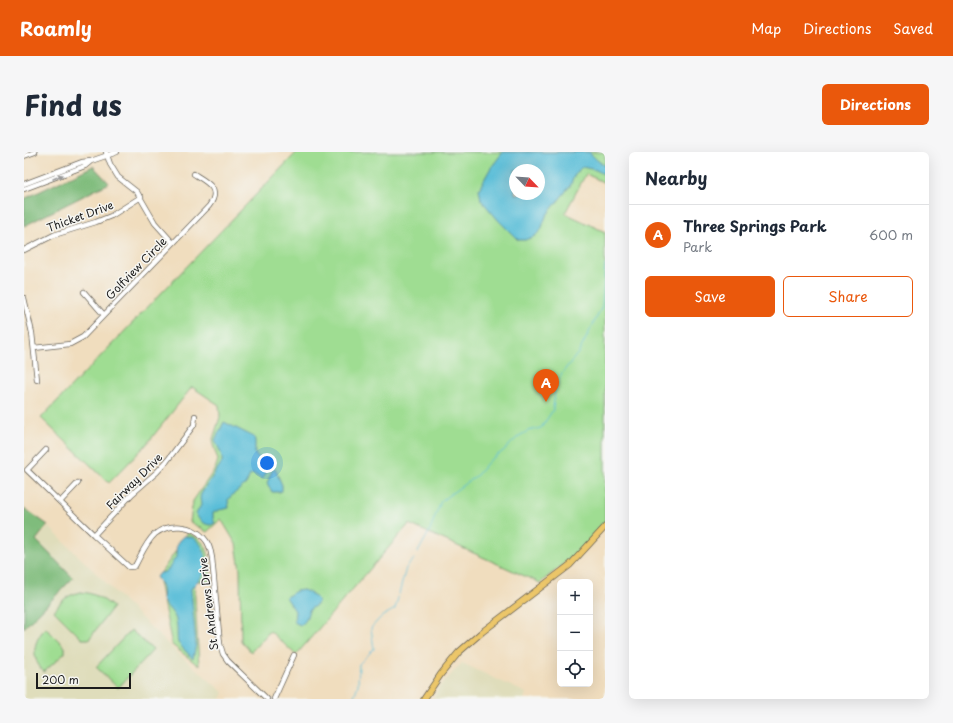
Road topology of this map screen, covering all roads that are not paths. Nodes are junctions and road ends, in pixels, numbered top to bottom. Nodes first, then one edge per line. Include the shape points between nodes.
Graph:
1 (35, 152) edge
2 (117, 152) edge
3 (106, 154) edge
4 (24, 156) edge
5 (91, 161) junction
6 (194, 174) dead end
7 (24, 184) edge
8 (24, 189) edge
9 (141, 197) junction
10 (173, 243) junction
11 (24, 250) edge
12 (84, 292) dead end
13 (24, 298) edge
14 (104, 315) junction
15 (34, 348) junction
16 (37, 380) dead end
17 (195, 416) dead end
18 (46, 450) dead end
19 (78, 483) dead end
20 (60, 502) junction
21 (605, 528) edge
22 (94, 535) junction
23 (294, 655) dead end
24 (267, 699) edge
25 (274, 699) edge
26 (424, 699) edge

1 - 4 street
2 - 3 street
3 - 5 street
3 - 9 street via 118,177
5 - 7 street
8 -> 5 street via 85,166
6 - 10 street, Golfview Circle via 212,187 213,199
9 - 10 street via 155,223
9 - 11 street, Thicket Drive via 111,216 54,235
10 - 14 street, Golfview Circle
12 - 14 street
13 - 15 street
14 - 15 street, Golfview Circle via 75,343
15 - 16 street
17 - 22 street, Fairway Drive via 194,425 167,461
18 - 20 street, St Andrews Drive via 26,470
19 - 20 street
20 - 22 street, St Andrews Drive
21 - 26 main road via 570,565 459,652
22 - 24 street, St Andrews Drive via 129,567 135,566 148,542 165,528 186,527 204,538 210,547 212,558 222,654
23 - 25 street

